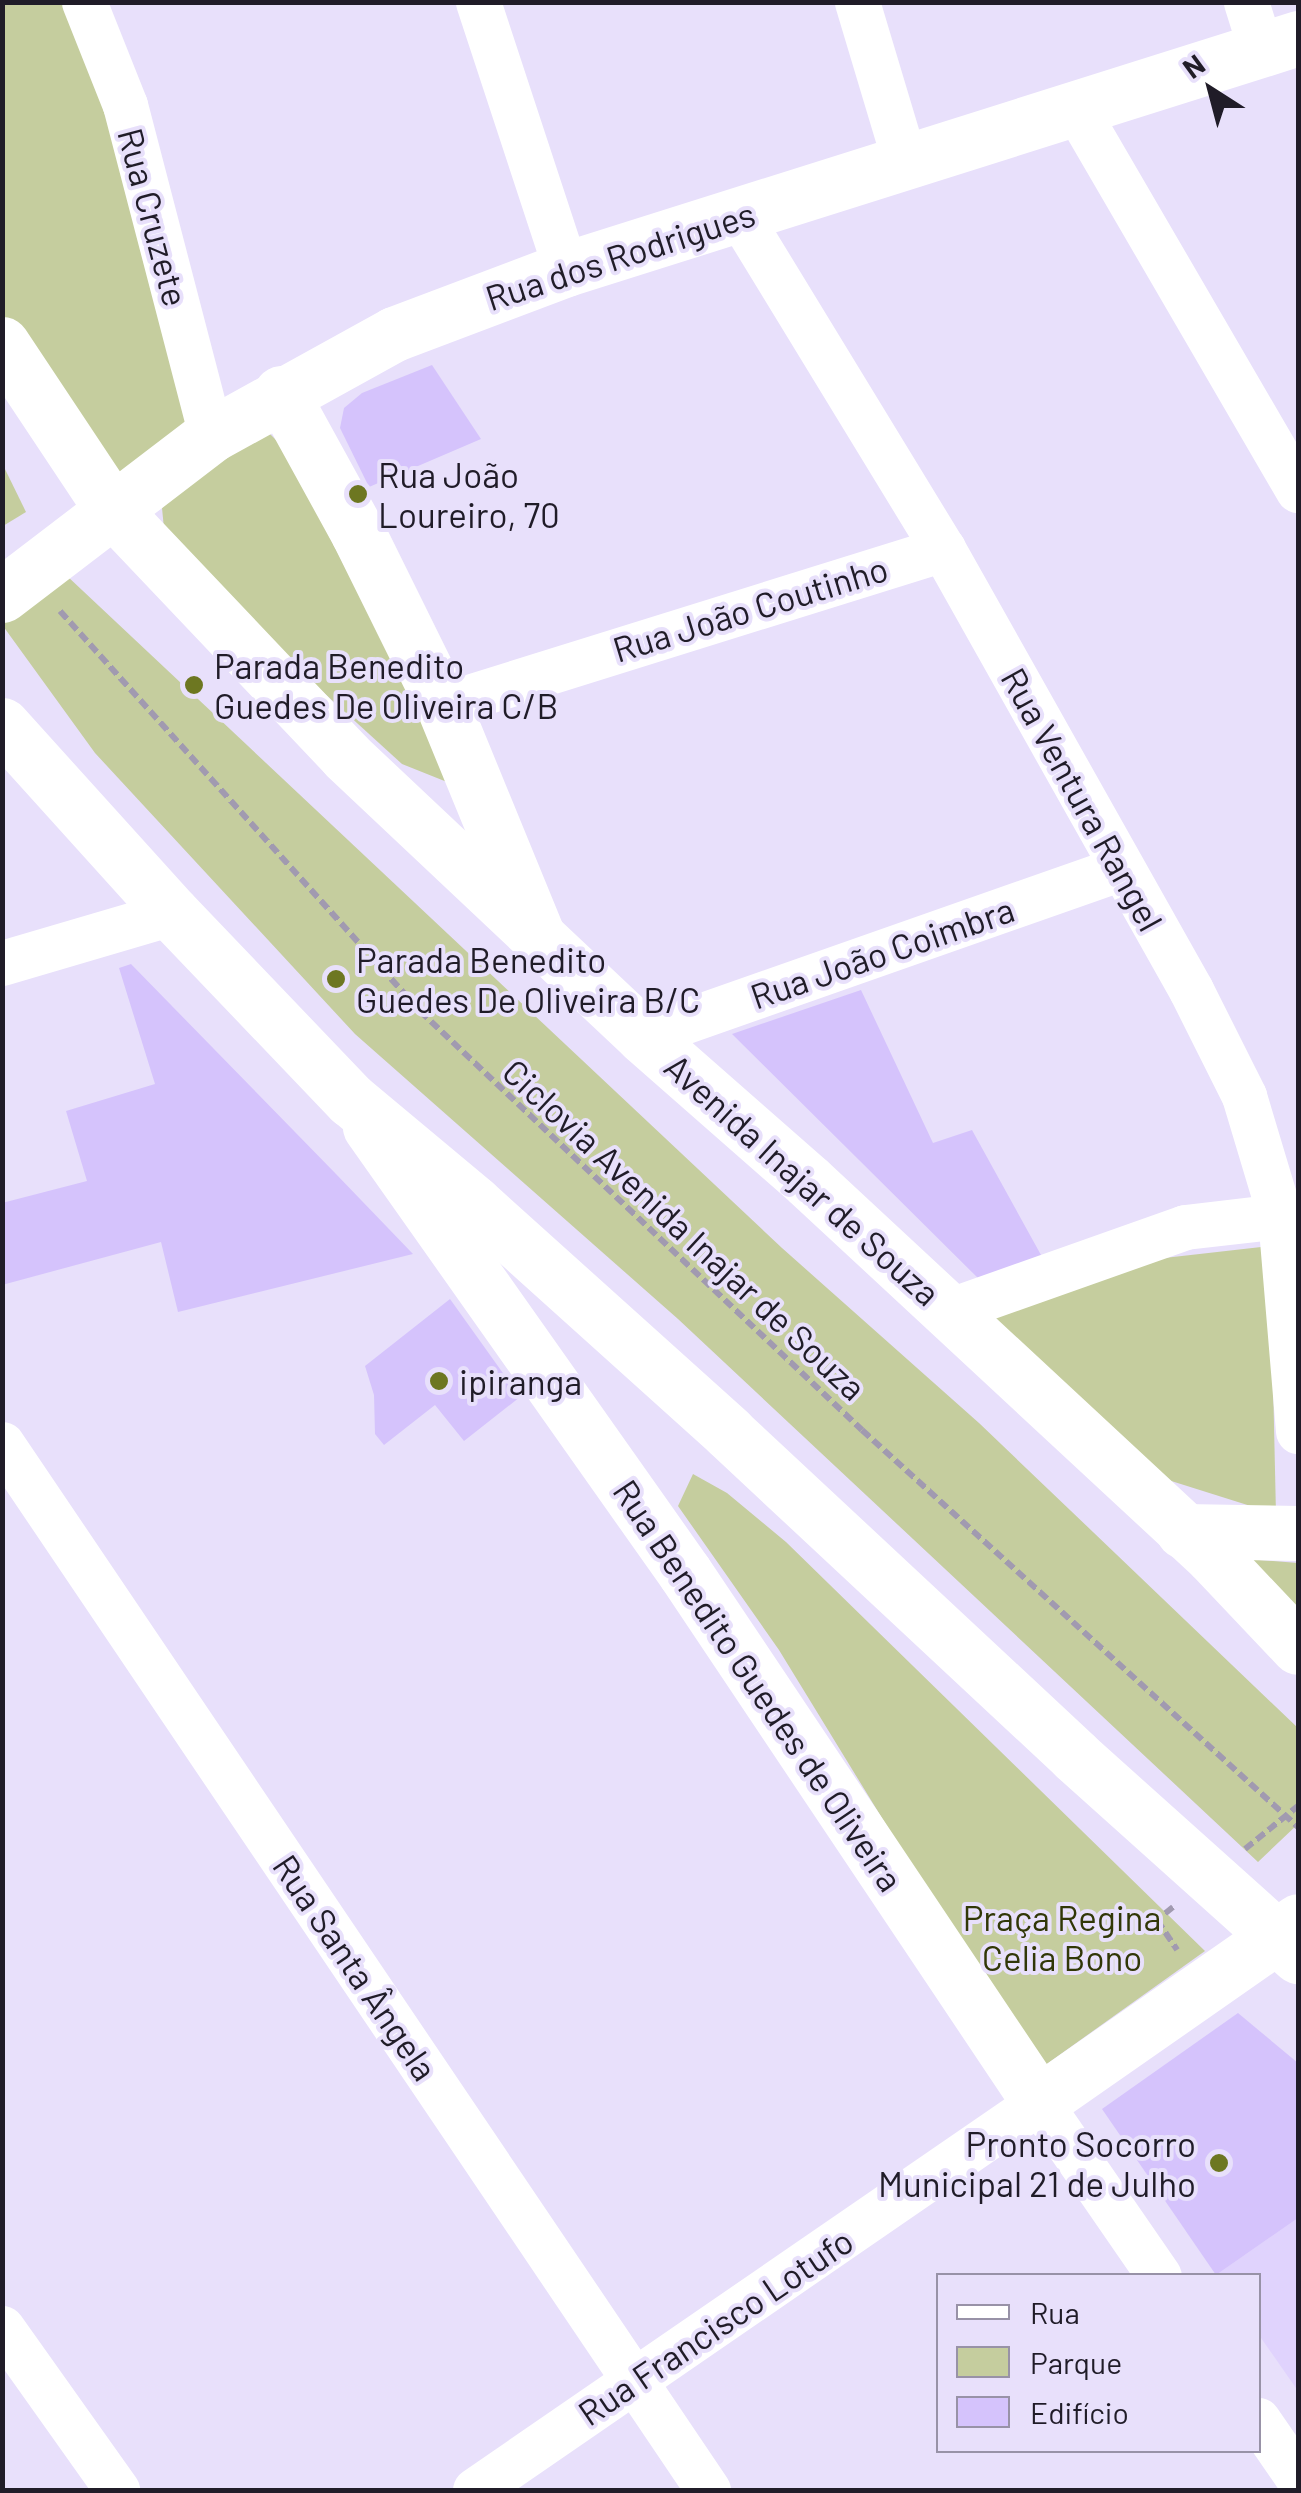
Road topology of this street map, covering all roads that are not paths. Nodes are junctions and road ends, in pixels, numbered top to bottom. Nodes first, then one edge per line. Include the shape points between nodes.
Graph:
1 (84, 2) edge
2 (478, 2) edge
3 (857, 2) edge
4 (1269, 30) edge
5 (1076, 109) junction
6 (904, 162) junction
7 (738, 215) junction
8 (566, 269) junction
9 (2, 344) edge
10 (281, 393) junction
11 (211, 435) junction
12 (1291, 461) edge
13 (112, 508) junction
14 (943, 548) junction
15 (15, 586) edge
16 (444, 704) junction
17 (2, 726) edge
18 (1121, 868) junction
19 (172, 913) junction
20 (540, 940) junction
21 (2, 963) edge
22 (643, 1036) junction
23 (351, 1100) junction
24 (1280, 1216) junction
25 (948, 1311) junction
26 (1298, 1431) edge
27 (9, 1465) edge
28 (1183, 1531) junction
29 (1298, 1533) edge
30 (1298, 1647) edge
31 (1291, 1938) edge
32 (1039, 2102) junction
33 (1157, 2273) edge
34 (2, 2328) edge
35 (634, 2380) junction
36 (1261, 2424) edge
37 (1298, 2478) edge
38 (116, 2490) edge
39 (475, 2490) edge
40 (708, 2490) edge

1 - 11 street, Rua Cruzete via 124,105
2 - 8 street
3 - 6 street
4 - 5 street, Rua dos Rodrigues
5 - 6 street, Rua dos Rodrigues
5 - 12 street
6 - 7 street, Rua dos Rodrigues
7 - 8 street, Rua dos Rodrigues
7 - 14 street, Rua Ventura Rangel
8 - 10 street, Rua dos Rodrigues via 394,334
9 - 13 street, Avenida Inajar de Souza
10 - 11 street, Rua dos Rodrigues
10 - 16 street
11 - 13 street, Rua dos Rodrigues
13 - 15 street, Rua dos Rodrigues
13 - 20 street, Avenida Inajar de Souza via 334,744
14 - 16 street, Rua João Coutinho
14 - 18 street, Rua Ventura Rangel
16 - 20 street
17 - 19 street
18 - 22 street, Rua João Coimbra
18 - 24 street, Rua Ventura Rangel via 1244,1096
19 - 21 street
19 - 23 street
20 - 22 street, Avenida Inajar de Souza
22 - 25 street, Avenida Inajar de Souza
23 - 31 street
23 - 32 street, Rua Benedito Guedes de Oliveira via 696,1589
24 - 25 street via 1186,1227
24 - 26 street, Rua Ventura Rangel
25 - 28 street, Avenida Inajar de Souza
27 - 35 street, Rua Santa Ângela
28 - 29 street
28 - 30 street, Avenida Inajar de Souza
31 - 32 street, Rua Francisco Lotufo
32 - 33 street, Rua Benedito Guedes de Oliveira
32 - 35 street, Rua Francisco Lotufo
34 - 38 street
35 - 39 street, Rua Francisco Lotufo
35 - 40 street, Rua Santa Ângela
36 - 37 street

